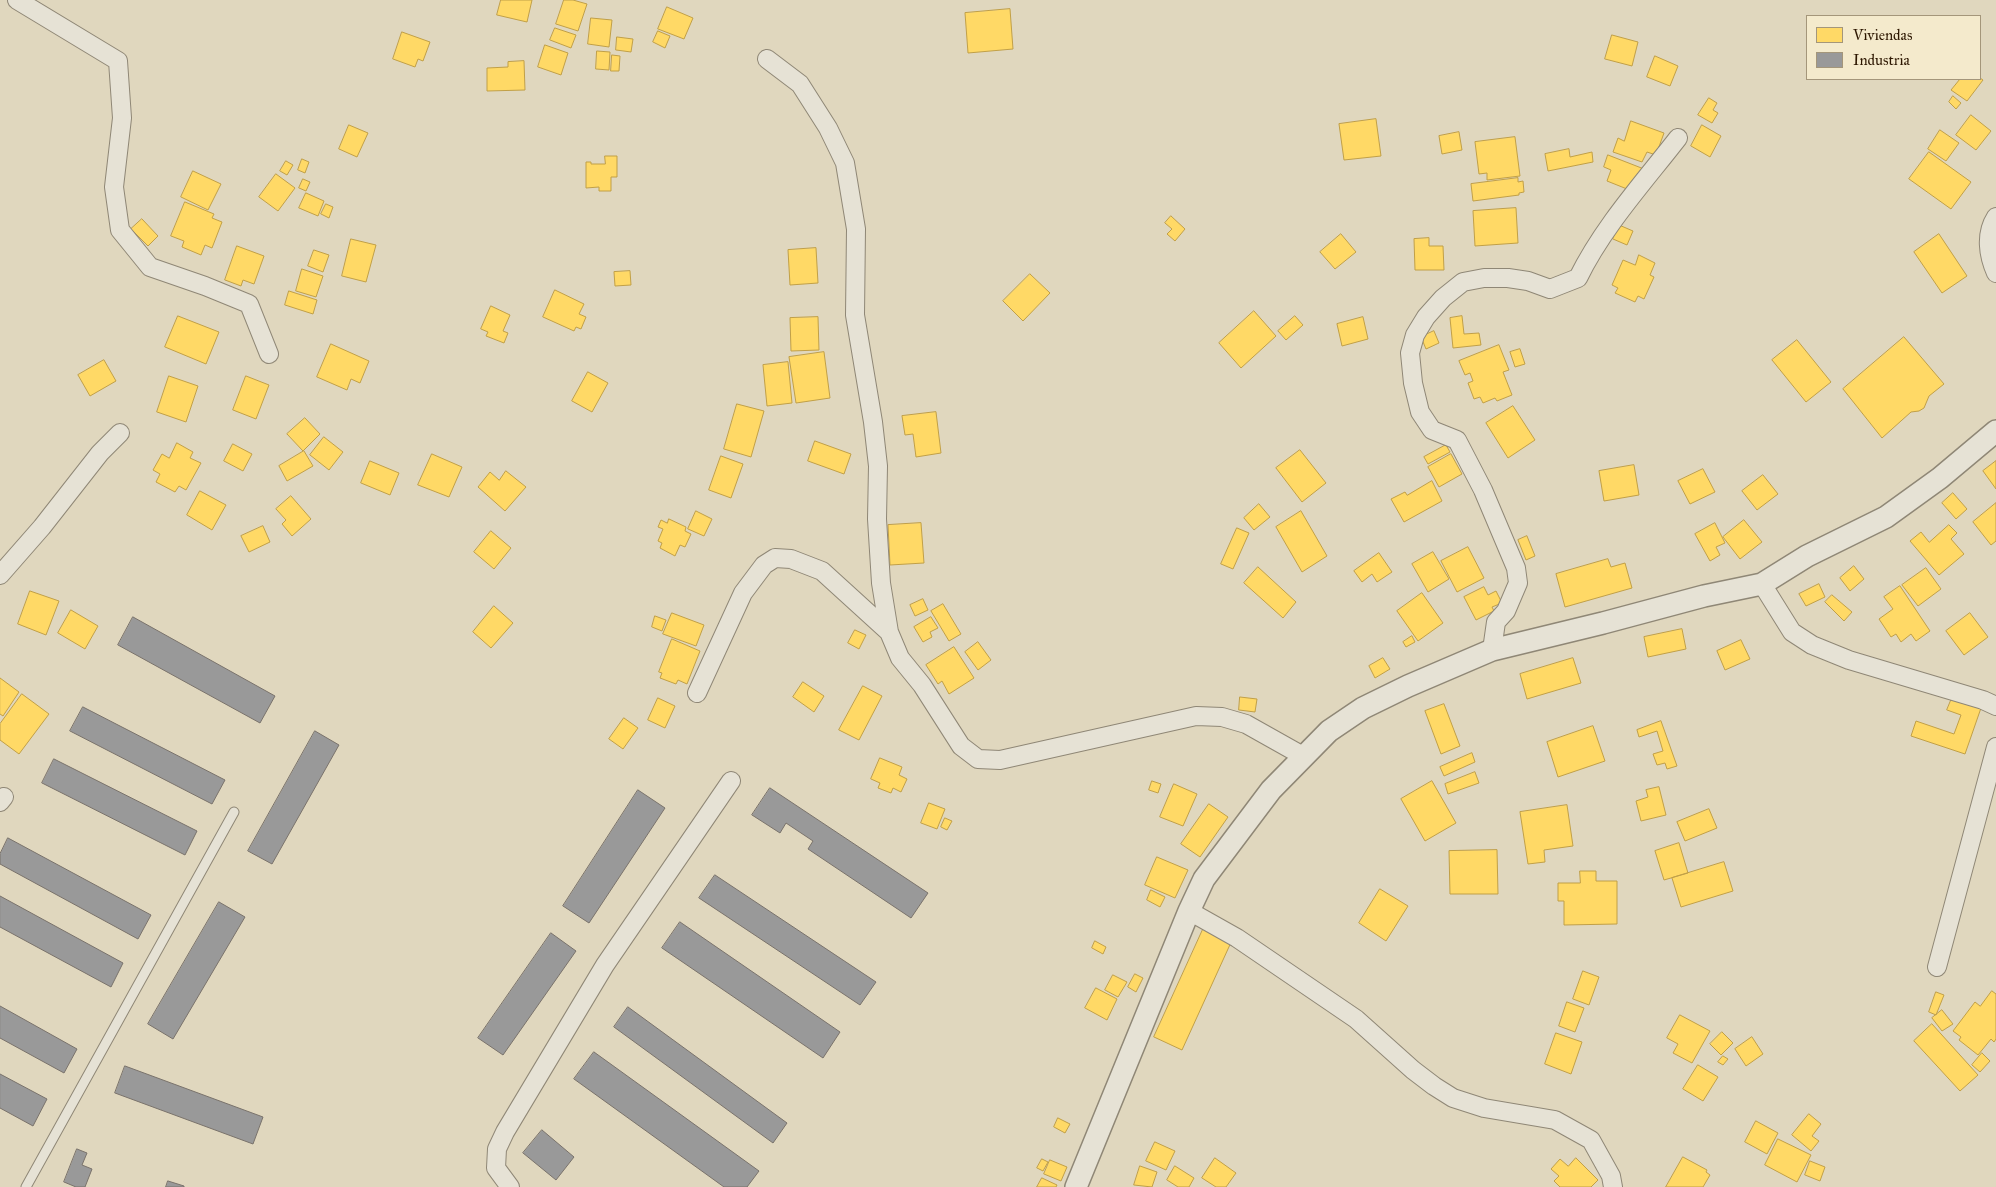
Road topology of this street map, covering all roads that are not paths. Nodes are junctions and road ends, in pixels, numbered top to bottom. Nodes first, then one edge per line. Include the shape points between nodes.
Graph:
1 (17, 0) edge
2 (767, 59) dead end
3 (1678, 138) dead end
4 (1996, 217) edge
5 (1996, 273) edge
6 (269, 354) dead end
7 (1996, 431) edge
8 (120, 433) dead end
9 (0, 575) edge
10 (1762, 584) junction
11 (888, 632) junction
12 (1492, 650) junction
13 (697, 693) dead end
14 (1992, 702) edge
15 (1996, 747) edge
16 (1302, 756) junction
17 (731, 781) dead end
18 (234, 812) dead end
19 (1189, 911) junction
20 (1937, 967) dead end
21 (1612, 1182) edge
22 (26, 1187) edge
23 (510, 1187) edge
24 (1076, 1187) edge
25 (1627, 1187) edge

1 - 6 street via 118,61 122,118 114,187 120,230 150,267 248,304
2 - 11 street via 800,84 828,128 845,163 856,229 855,314 878,466 877,519
3 - 12 street via 1587,258 1578,278 1550,289 1508,278 1463,282 1443,298 1415,335 1410,353 1420,412 1432,430 1457,440 1483,490 1516,568 1518,583 1506,611 1496,622
4 - 5 street via 1990,231 1989,246
7 - 10 street via 1940,478 1886,516 1807,556
8 - 9 street
10 - 12 street
10 - 14 street via 1792,632 1812,645 1849,660
11 - 13 street via 822,571 791,558 775,558 764,565 743,592
11 - 16 street via 900,658 922,685 961,746 978,759 1000,760 1196,716 1222,717 1246,724
12 - 16 street via 1363,708 1329,730
15 - 20 street
16 - 19 street via 1226,848 1204,879
17 - 23 street via 605,965 505,1132 497,1149 496,1168
18 - 22 lane
19 - 21 street via 1237,938 1356,1019 1413,1070 1453,1098 1484,1108 1555,1120 1591,1140
19 - 24 street
21 - 25 street

